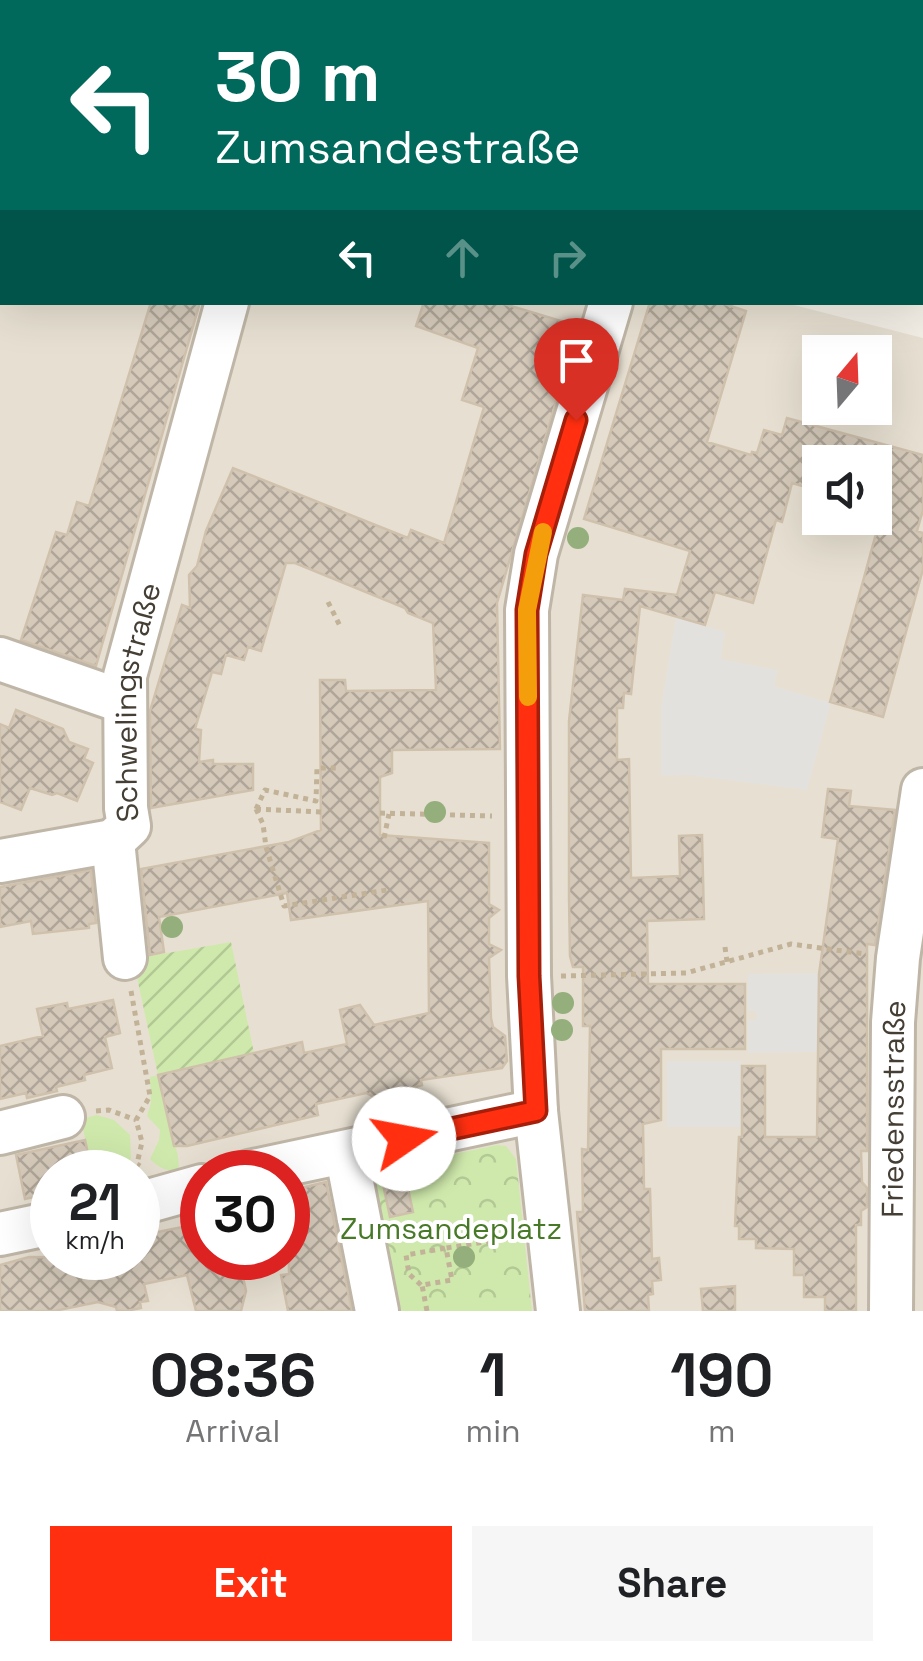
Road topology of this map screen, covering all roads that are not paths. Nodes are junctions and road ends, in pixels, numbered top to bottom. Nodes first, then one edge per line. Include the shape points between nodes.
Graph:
1 (225, 305) edge
2 (610, 305) edge
3 (0, 659) edge
4 (124, 702) junction
5 (923, 790) edge
6 (114, 841) junction
7 (0, 861) edge
8 (125, 958) road end
9 (536, 1111) junction
10 (63, 1117) dead end
11 (0, 1132) edge
12 (346, 1152) junction
13 (310, 1159) edge
14 (30, 1227) edge
15 (0, 1234) edge
16 (377, 1311) edge
17 (558, 1311) edge
18 (892, 1311) edge

1 - 4 street, Schwelingstraße via 125,676
2 - 9 street via 536,554 527,610
3 - 4 street
4 - 6 street, Schwelingstraße via 130,826
5 - 18 street, Friedensstraße via 898,958
6 - 7 street
6 - 8 street, Schwelingstraße
9 - 12 street
9 - 17 street
10 - 11 street
12 - 13 street
12 - 16 street
14 - 15 street

